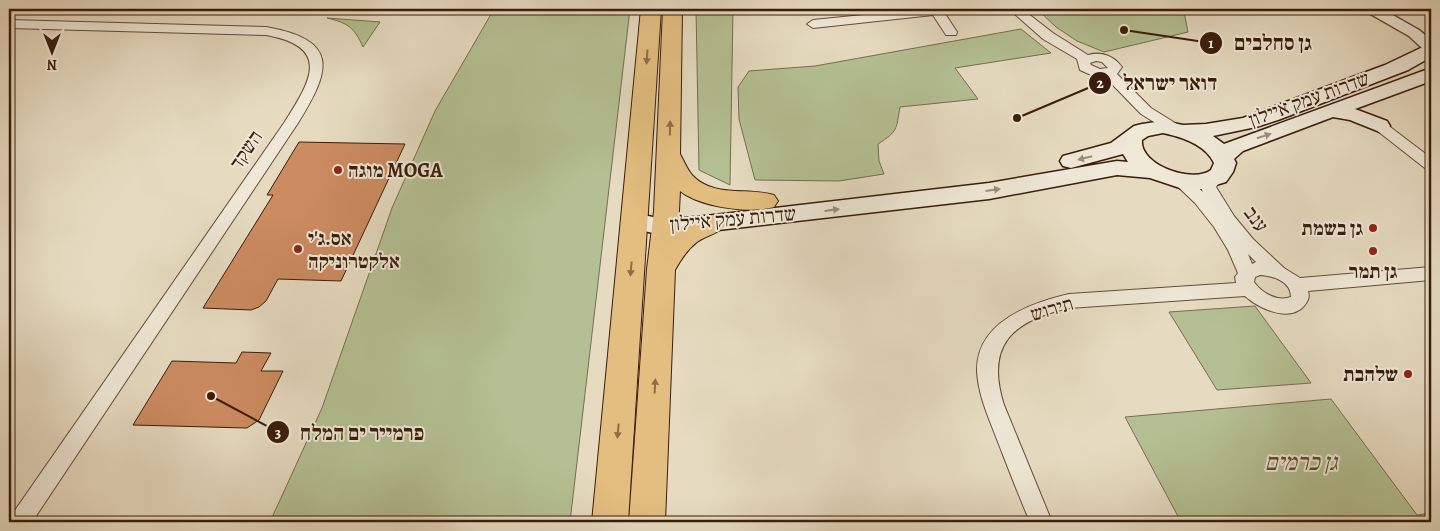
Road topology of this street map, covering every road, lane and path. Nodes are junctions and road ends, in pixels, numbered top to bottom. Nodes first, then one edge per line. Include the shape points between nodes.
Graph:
1 (650, 9) edge
2 (672, 9) edge
3 (1015, 9) edge
4 (1372, 9) edge
5 (1383, 9) edge
6 (936, 10) edge
7 (9, 24) edge
8 (813, 24) dead end
9 (951, 32) dead end
10 (1430, 45) edge
11 (1431, 74) edge
12 (1366, 97) junction
13 (1138, 103) junction
14 (1332, 111) junction
15 (1380, 126) junction
16 (1181, 130) junction
17 (1135, 136) junction
18 (669, 155) junction
19 (1223, 159) junction
20 (1431, 165) edge
21 (1150, 171) junction
22 (1214, 179) junction
23 (1181, 182) junction
24 (765, 201) junction
25 (667, 220) junction
26 (635, 221) junction
27 (714, 223) junction
28 (661, 269) junction
29 (1431, 274) edge
30 (1291, 280) junction
31 (1248, 282) junction
32 (19, 522) edge
33 (610, 522) edge
34 (648, 522) edge
35 (1041, 522) edge

1 -> 26 main road
18 -> 2 main road
3 - 13 street via 1048,36 1086,59 1083,64 1089,70 1108,73
4 - 10 street
5 - 10 street
6 - 8 street
6 - 9 street
7 - 32 street, השקד via 266,31 302,42 314,52 318,64 317,76 300,107
10 - 16 main road, שדרות עמק איילון via 1402,64 1272,114 1213,131
11 - 12 main road, שדרות עמק איילון
12 - 14 main road, שדרות עמק איילון
12 - 15 main road via 1363,108
13 - 16 street via 1162,122
13 - 17 street via 1142,126
14 - 15 main road via 1355,115
19 -> 14 main road, שדרות עמק איילון via 1235,146
15 - 20 street
16 - 17 main road, שדרות עמק איילון via 1152,128
16 - 19 main road via 1210,143
17 - 21 main road via 1130,148
17 -> 24 main road, שדרות עמק איילון via 1119,148 1016,171
18 - 24 main road via 683,180 701,193
18 - 25 main road
19 - 22 main road via 1222,172
21 - 23 main road
27 -> 21 main road, שדרות עמק איילון via 989,191 1117,168
22 - 23 main road
22 - 30 street, ענב via 1208,186 1243,237 1267,263
23 - 31 street, ענב via 1204,201 1239,253
24 - 25 main road, שדרות עמק איילון
25 - 26 main road, שדרות עמק איילון
25 - 27 main road, שדרות עמק איילון
25 - 28 main road
26 -> 33 main road
27 - 28 main road via 693,230 682,239
34 -> 28 main road
29 - 30 street
30 - 31 street, תירוש via 1267,269 1252,270
30 - 31 street via 1301,297 1293,305 1284,306 1267,303
31 - 35 street, תירוש via 1043,307 1023,317 999,336 987,367 994,405

